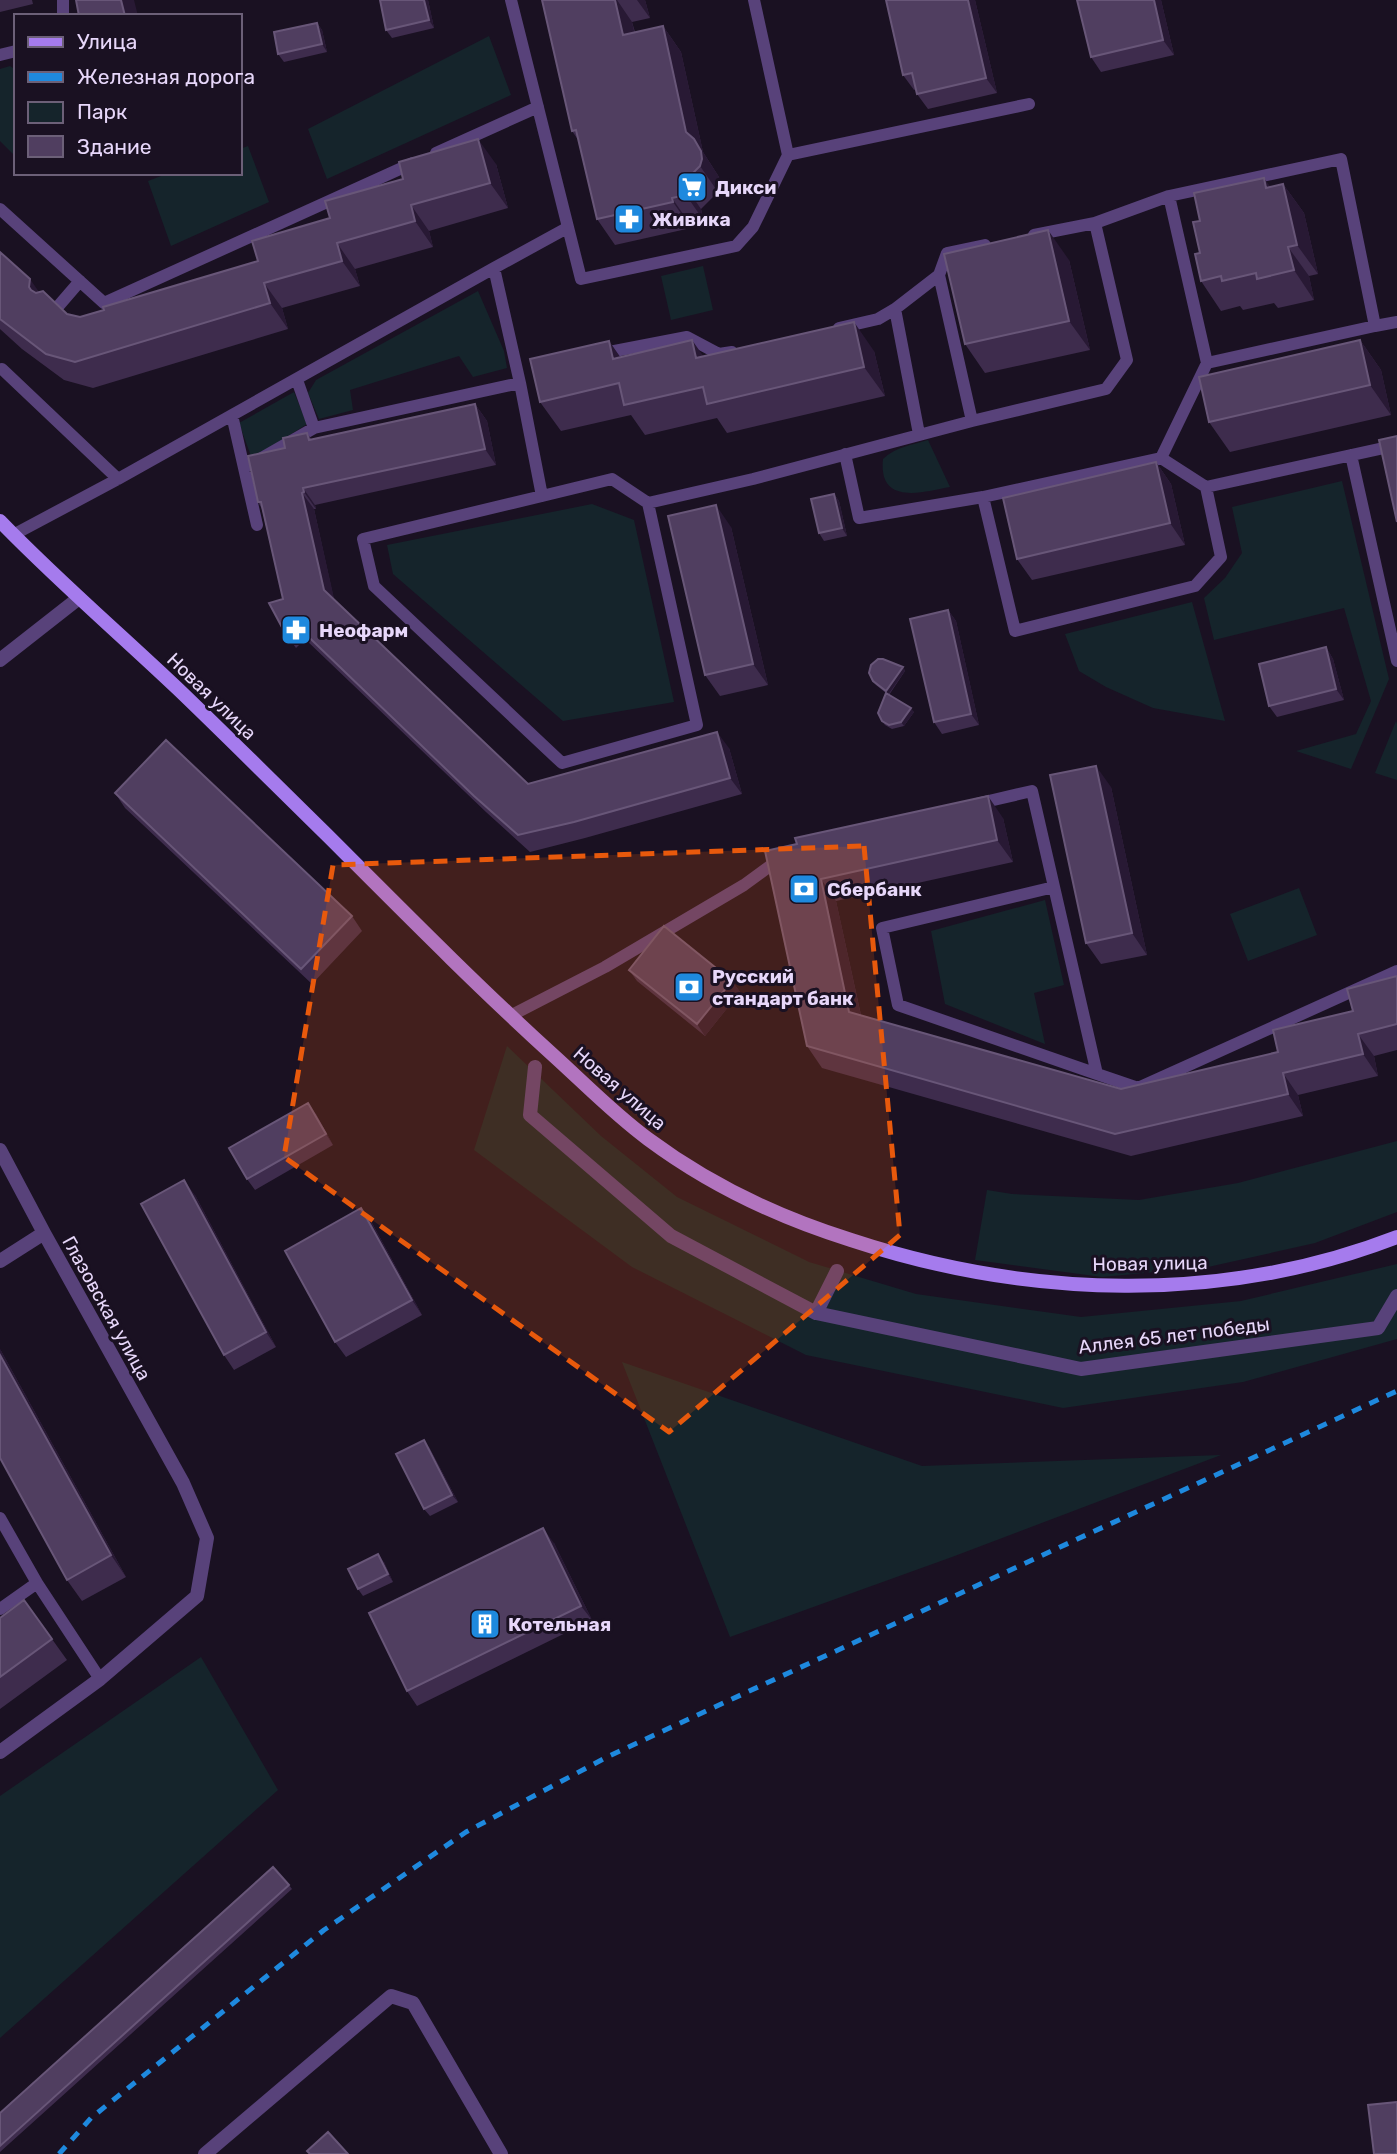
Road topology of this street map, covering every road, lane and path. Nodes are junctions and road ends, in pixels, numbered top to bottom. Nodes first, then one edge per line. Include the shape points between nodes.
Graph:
1 (511, 0) edge
2 (754, 0) edge
3 (1029, 104) dead end
4 (538, 107) junction
5 (788, 155) junction
6 (1169, 196) junction
7 (0, 209) edge
8 (1095, 223) junction
9 (567, 228) junction
10 (1028, 236) edge
11 (1001, 242) edge
12 (494, 268) junction
13 (939, 275) junction
14 (80, 282) junction
15 (895, 309) junction
16 (55, 310) edge
17 (1397, 322) edge
18 (1375, 327) junction
19 (826, 331) edge
20 (747, 349) edge
21 (582, 357) edge
22 (1207, 363) junction
23 (2, 369) dead end
24 (298, 380) junction
25 (520, 383) junction
26 (232, 415) junction
27 (972, 421) junction
28 (314, 428) junction
29 (919, 434) junction
30 (1397, 446) edge
31 (845, 454) junction
32 (1351, 455) junction
33 (1161, 458) junction
34 (244, 468) junction
35 (118, 479) junction
36 (1206, 486) junction
37 (542, 496) junction
38 (983, 497) junction
39 (648, 503) junction
40 (0, 521) edge
41 (257, 525) edge
42 (13, 535) junction
43 (79, 598) junction
44 (0, 660) edge
45 (1397, 662) edge
46 (965, 807) edge
47 (794, 850) edge
48 (1054, 887) junction
49 (1397, 971) edge
50 (510, 1016) junction
51 (535, 1067) dead end
52 (1097, 1074) junction
53 (0, 1150) edge
54 (44, 1233) junction
55 (1397, 1237) edge
56 (0, 1261) edge
57 (837, 1271) dead end
58 (1397, 1296) edge
59 (816, 1312) junction
60 (0, 1518) edge
61 (37, 1583) junction
62 (0, 1609) edge
63 (100, 1679) junction
64 (0, 1752) edge
65 (205, 2154) edge
66 (501, 2154) edge

1 - 4 lane
2 - 5 lane
3 - 5 lane
4 - 9 lane
4 - 14 lane via 104,303
5 - 9 lane via 753,227 736,246 581,279
6 - 8 lane
6 - 18 lane via 1341,159
6 - 22 lane
7 - 14 lane
8 - 10 lane
8 - 27 lane via 1127,360 1106,389
9 - 12 lane
11 - 13 lane via 947,253
12 - 24 lane
12 - 25 lane via 523,368
13 - 15 lane
13 - 27 lane
14 - 16 lane
15 - 19 lane via 878,320
15 - 29 lane
17 - 18 lane
18 - 22 lane
20 - 21 lane via 719,355 687,337
22 - 33 lane
23 - 35 lane
24 - 26 lane
24 - 28 lane
25 - 28 lane
25 - 37 lane
26 - 34 lane
26 - 35 lane
27 - 29 lane
28 - 34 lane
29 - 31 lane
30 - 32 lane
31 - 38 lane via 859,518
31 - 39 lane
32 - 36 lane
32 - 45 lane
33 - 36 lane
33 - 38 lane
34 - 41 lane
35 - 42 lane
36 - 38 lane via 1221,557 1195,586 1015,631
37 - 39 lane via 612,479
37 - 39 lane via 363,539 374,586 562,763 697,725
40 - 42 street, Новая улица
42 - 43 street, Новая улица
43 - 44 street
43 - 50 street, Новая улица via 178,689
46 - 48 lane via 1032,791
47 - 50 lane via 605,967
48 - 52 lane
48 - 52 lane via 882,928 898,1005
49 - 52 lane via 1138,1088
50 - 55 street, Новая улица via 647,1138 728,1191 804,1225 898,1256 1031,1281 1153,1285 1264,1275
51 - 59 street, Аллея 65 лет победы via 530,1115 671,1236
53 - 54 street, Глазовская улица
54 - 56 street
54 - 63 street, Глазовская улица via 183,1483 207,1538 197,1596
57 - 59 street
58 - 59 street, Аллея 65 лет победы via 1378,1328 1081,1369
60 - 61 lane
61 - 62 lane
61 - 63 lane
63 - 64 street, Глазовская улица
65 - 66 street via 391,1996 413,2003

